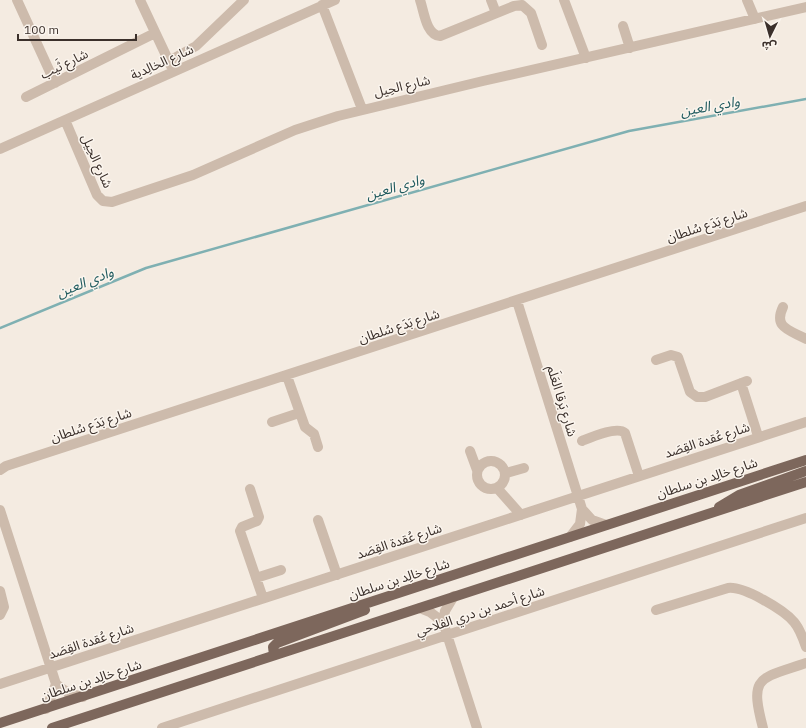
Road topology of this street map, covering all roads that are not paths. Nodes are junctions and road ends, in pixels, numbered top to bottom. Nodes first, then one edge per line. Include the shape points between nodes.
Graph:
1 (17, 0) edge
2 (140, 0) edge
3 (244, 0) edge
4 (335, 0) edge
5 (420, 0) edge
6 (491, 0) edge
7 (564, 0) edge
8 (747, 0) edge
9 (310, 5) edge
10 (322, 5) junction
11 (806, 8) edge
12 (496, 13) junction
13 (755, 19) junction
14 (623, 26) dead end
15 (155, 33) junction
16 (542, 45) dead end
17 (630, 48) junction
18 (586, 58) junction
19 (169, 61) junction
20 (174, 72) junction
21 (55, 83) junction
22 (26, 97) dead end
23 (362, 109) junction
24 (65, 120) junction
25 (0, 149) edge
26 (806, 206) edge
27 (517, 301) junction
28 (783, 306) dead end
29 (806, 339) edge
30 (656, 360) dead end
31 (287, 376) junction
32 (299, 413) junction
33 (272, 422) dead end
34 (806, 422) edge
35 (758, 436) junction
36 (582, 441) dead end
37 (318, 447) dead end
38 (470, 451) dead end
39 (806, 460) edge
40 (524, 468) dead end
41 (0, 470) edge
42 (477, 470) junction
43 (806, 471) edge
44 (506, 473) junction
45 (639, 476) junction
46 (806, 482) edge
47 (497, 488) junction
48 (250, 489) dead end
49 (578, 496) junction
50 (582, 509) junction
51 (0, 510) edge
52 (715, 512) junction
53 (521, 515) junction
54 (806, 518) edge
55 (318, 520) dead end
56 (606, 525) junction
57 (570, 537) junction
58 (281, 570) dead end
59 (337, 575) junction
60 (256, 578) junction
61 (0, 592) edge
62 (454, 596) junction
63 (385, 597) junction
64 (263, 598) junction
65 (420, 608) junction
66 (656, 610) dead end
67 (0, 615) edge
68 (443, 622) junction
69 (447, 635) junction
70 (806, 647) edge
71 (274, 655) junction
72 (806, 663) edge
73 (52, 667) junction
74 (0, 684) edge
75 (56, 684) junction
76 (83, 697) junction
77 (46, 709) junction
78 (0, 723) edge
79 (52, 728) edge
80 (162, 728) edge
81 (477, 728) edge
82 (763, 728) edge

1 - 21 street
2 - 15 street
3 - 19 street via 196,46
4 - 10 street, شارع الخالِدية
5 - 12 street via 430,31 437,36 443,36
6 - 12 street
7 - 18 street
8 - 13 street
9 - 10 street, شارع الخالِدية
9 - 20 street, شارع الخالِدية
10 - 23 street
11 - 13 street, شارع الحِيل
12 - 16 street via 518,5 526,6
13 - 17 street, شارع الحِيل
14 - 17 street
15 - 19 street
15 - 21 street, شارع ثَيب
17 - 18 street, شارع الحِيل
18 - 23 street, شارع الحِيل
19 - 20 street
20 - 24 street, شارع الخالِدية
21 - 22 street, شارع ثَيب
23 - 24 street, شارع الحِيل via 295,130 193,175 108,202 99,199 94,191
24 - 25 street, شارع الخالِدية
26 - 27 street, شارع بَدَع سُلطان
27 - 31 street, شارع بَدَع سُلطان
27 - 49 street, شارع بَرقا العَلَم
28 - 29 street via 778,321
30 - 35 street via 671,355 678,356 690,392 697,397 744,382
31 - 32 street
31 - 41 street, شارع بَدَع سُلطان
32 - 33 street
32 - 37 street via 306,429 314,434
34 - 35 street, شارع عُقدة القِصَد
35 - 45 street, شارع عُقدة القِصَد
36 - 45 street via 616,430 623,431
38 - 42 street
39 - 56 main road, شارع خالِد بن سلطان
40 - 44 street
42 - 44 street via 486,461 493,460 504,467
42 - 47 street via 477,477 484,487
43 - 52 main road via 732,498
44 - 47 street via 502,485
45 - 49 street, شارع عُقدة القِصَد
46 - 52 main road
47 - 53 street
48 - 60 street via 259,516 255,522 242,527 240,531
49 - 50 street, شارع بَرقا العَلَم
49 - 53 street, شارع عُقدة القِصَد
50 - 56 street via 592,520
50 - 57 street via 580,524
51 - 73 street
52 - 62 main road
53 - 59 street, شارع عُقدة القِصَد
54 - 69 street, شارع أحمد بن دري الفلاحي
55 - 59 street
56 - 57 main road, شارع خالِد بن سلطان
57 - 63 main road, شارع خالِد بن سلطان
58 - 60 street
59 - 64 street, شارع عُقدة القِصَد
60 - 64 street
61 - 67 street via 4,607
62 - 65 main road
62 - 68 street via 445,611
63 - 71 main road via 362,611 277,643 273,647
63 - 76 main road, شارع خالِد بن سلطان
64 - 73 street, شارع عُقدة القِصَد
65 - 68 street
65 - 71 main road
66 - 70 street via 728,588 741,588 786,614 800,631
68 - 69 street
69 - 80 street, شارع أحمد بن دري الفلاحي
69 - 81 street
71 - 79 main road
72 - 82 street via 768,676 762,681 756,695
73 - 74 street, شارع عُقدة القِصَد
73 - 75 street
75 - 76 street via 68,693
75 - 77 street
76 - 77 main road, شارع خالِد بن سلطان
77 - 78 main road, شارع خالِد بن سلطان

